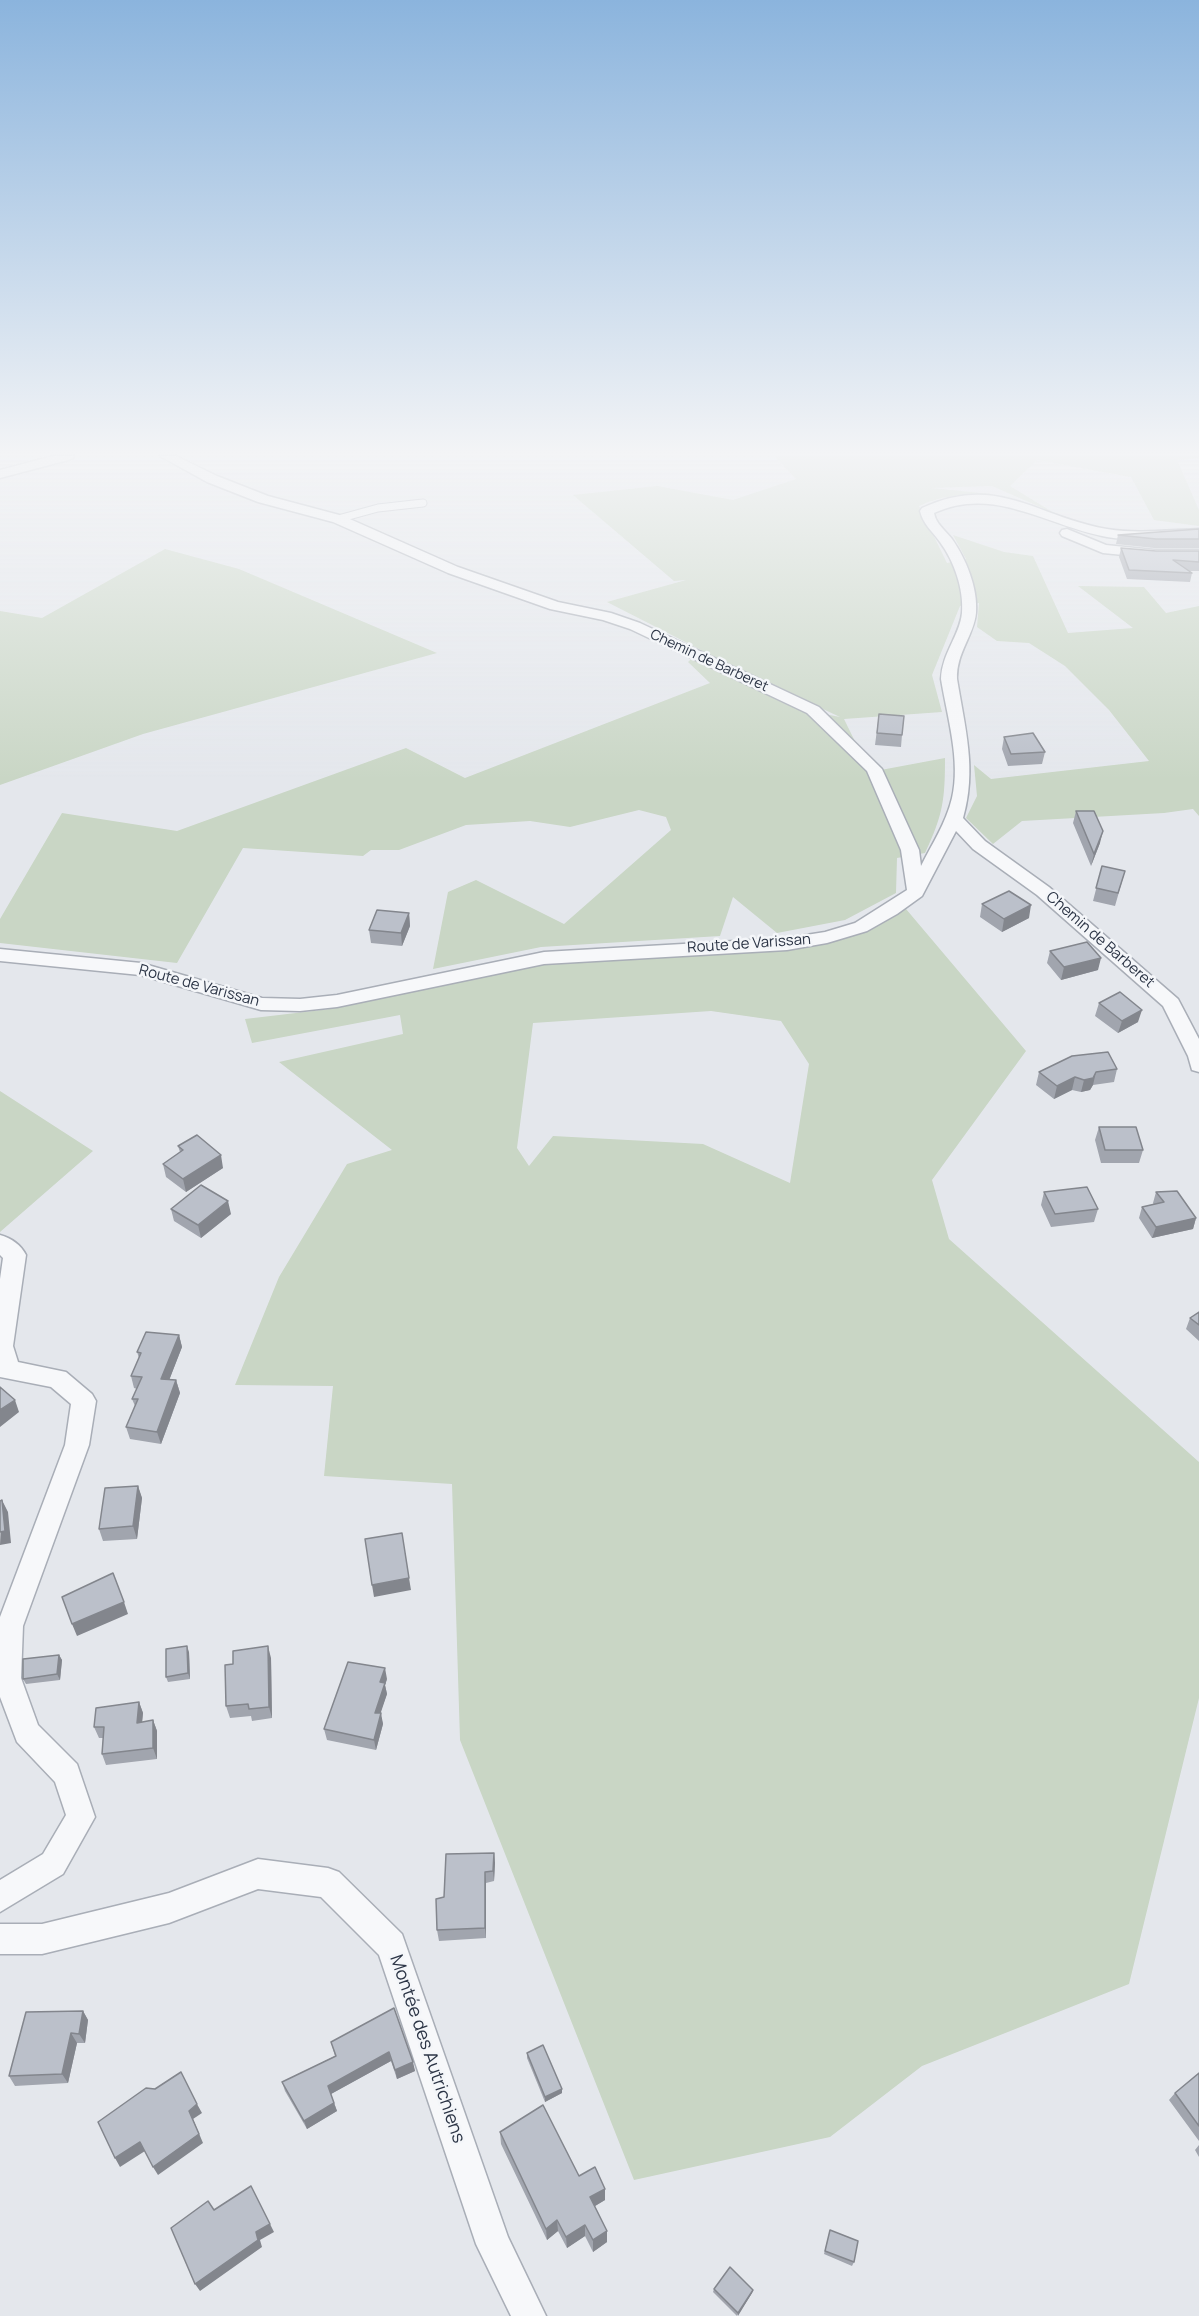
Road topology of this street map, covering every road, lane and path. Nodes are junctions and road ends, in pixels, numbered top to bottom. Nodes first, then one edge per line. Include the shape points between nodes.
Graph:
1 (440, 564) edge
2 (959, 564) edge
3 (954, 819) junction
4 (916, 892) junction
5 (0, 955) edge
6 (1199, 1058) edge
7 (0, 1243) edge
8 (0, 1898) edge
9 (0, 1939) edge
10 (529, 2316) edge

1 - 4 street, Chemin de Barberet via 555,606 635,626 813,710 874,769 910,850
2 - 3 street, Route de Varissan via 969,614 949,665 963,765 961,796
3 - 4 street, Route de Varissan
3 - 6 street, Chemin de Barberet via 979,845 1043,891 1171,1003
4 - 5 street, Route de Varissan via 861,927 827,937 787,944 544,958 337,1001 300,1005 261,1004 141,969
7 - 8 street via 15,1255 1,1346 8,1370 58,1379 84,1401 77,1445 10,1626 7,1678 27,1733 67,1774 81,1817 53,1864
9 - 10 street, Montée des Autrichiens via 42,1939 169,1908 258,1874 328,1883 391,1945 493,2244

